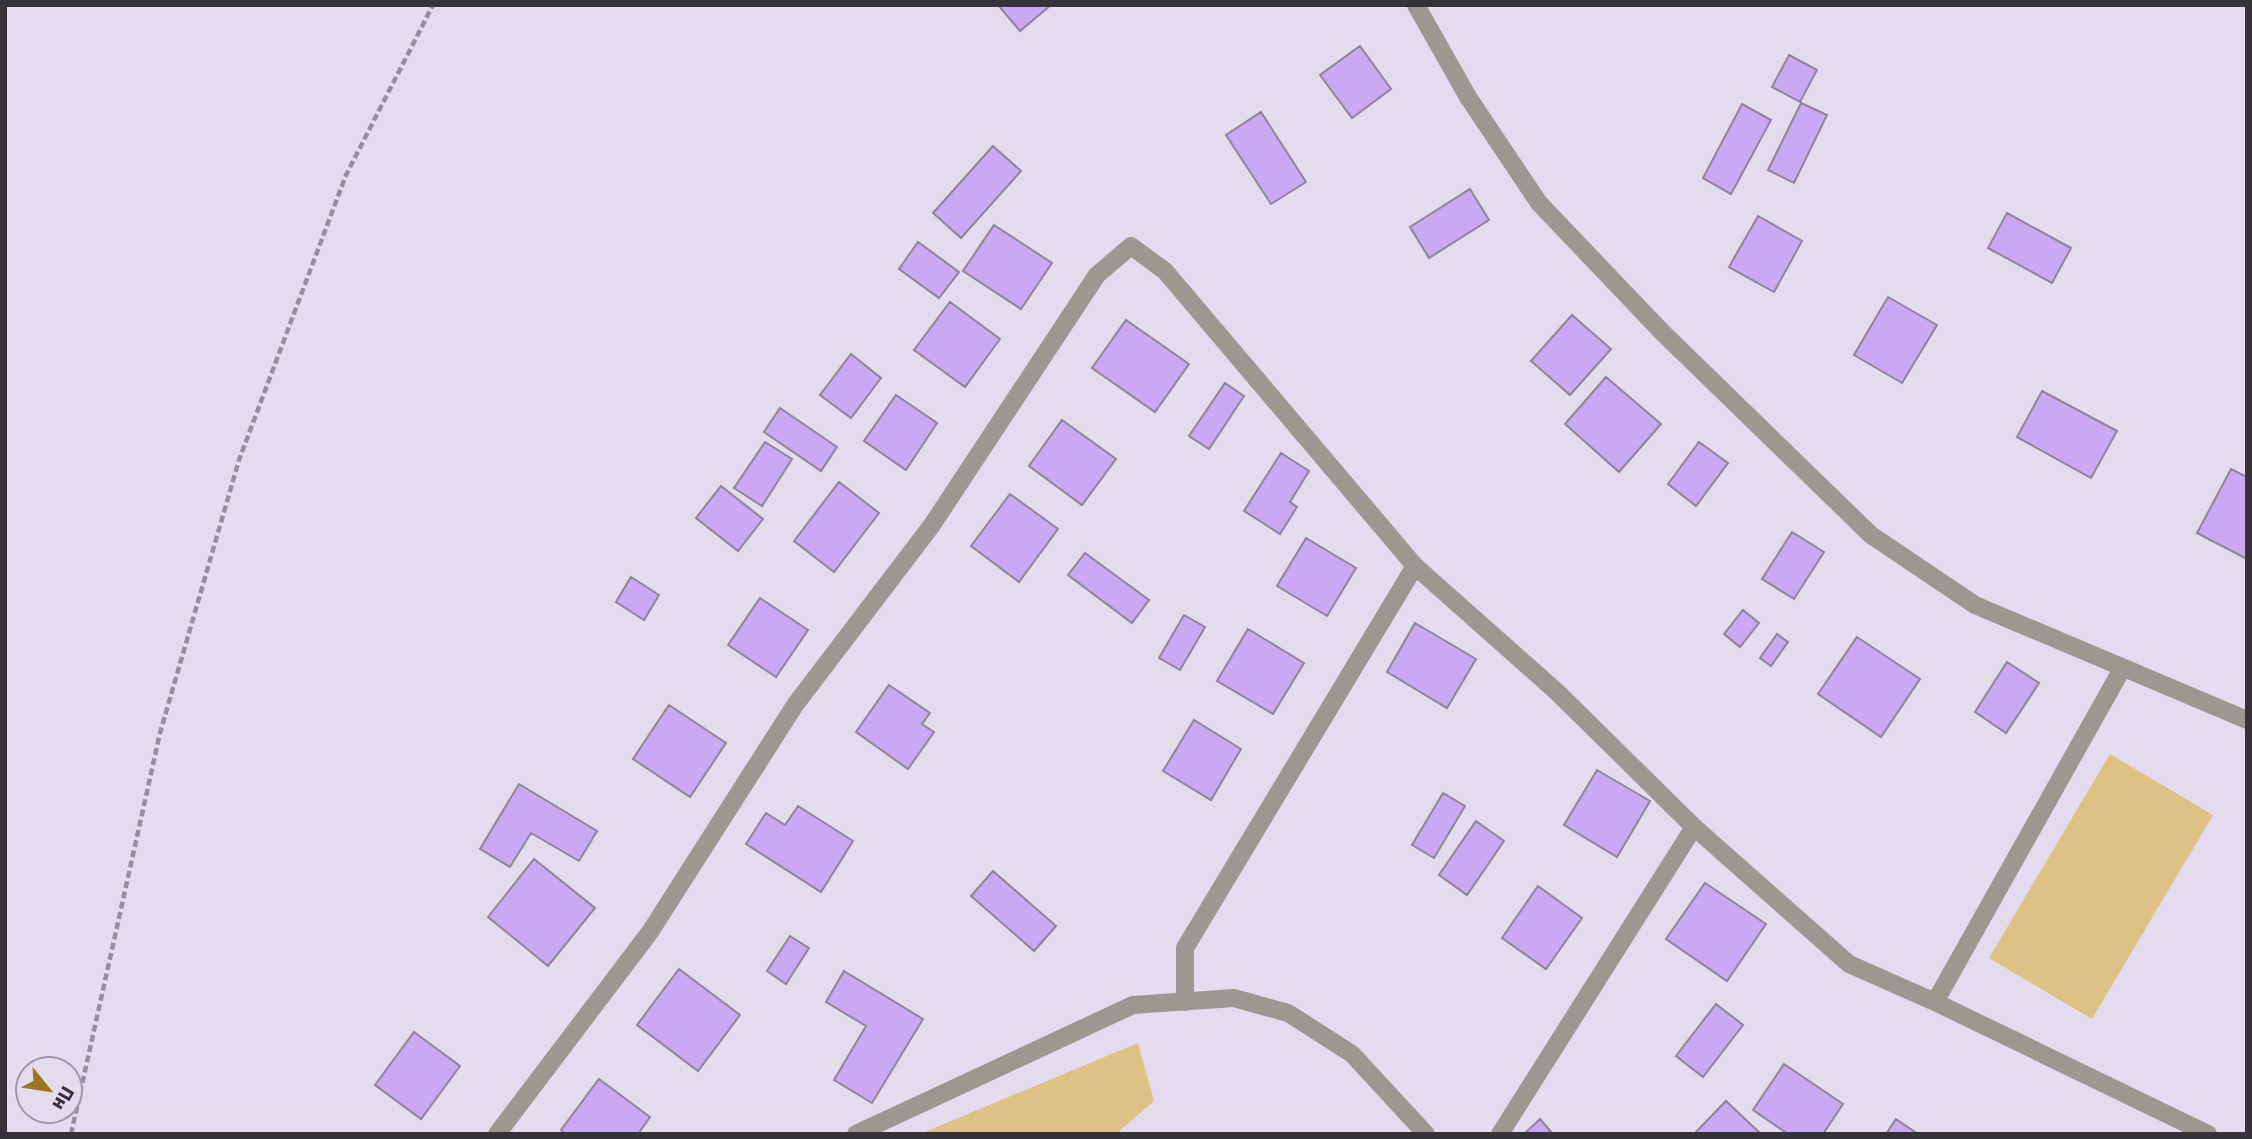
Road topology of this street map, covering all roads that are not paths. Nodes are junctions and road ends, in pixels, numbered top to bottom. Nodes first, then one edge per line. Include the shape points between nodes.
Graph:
1 (1416, 5) edge
2 (1415, 566) junction
3 (2122, 669) junction
4 (2247, 720) edge
5 (1694, 827) junction
6 (1185, 1002) junction
7 (1936, 1002) junction
8 (497, 1134) edge
9 (856, 1134) edge
10 (1426, 1134) edge
11 (1500, 1134) edge
12 (2208, 1134) edge

1 - 3 street via 1468,97 1539,203 1663,333 1871,534 1975,605
2 - 5 street via 1557,692
2 - 6 street via 1185,948
2 - 8 street via 1165,271 1131,246 1097,275 932,525 795,705 650,932
3 - 4 street
3 - 7 street
5 - 7 street via 1849,964
5 - 11 street
6 - 9 street via 1133,1005
6 - 10 street via 1234,998 1288,1013 1352,1054
7 - 12 street

